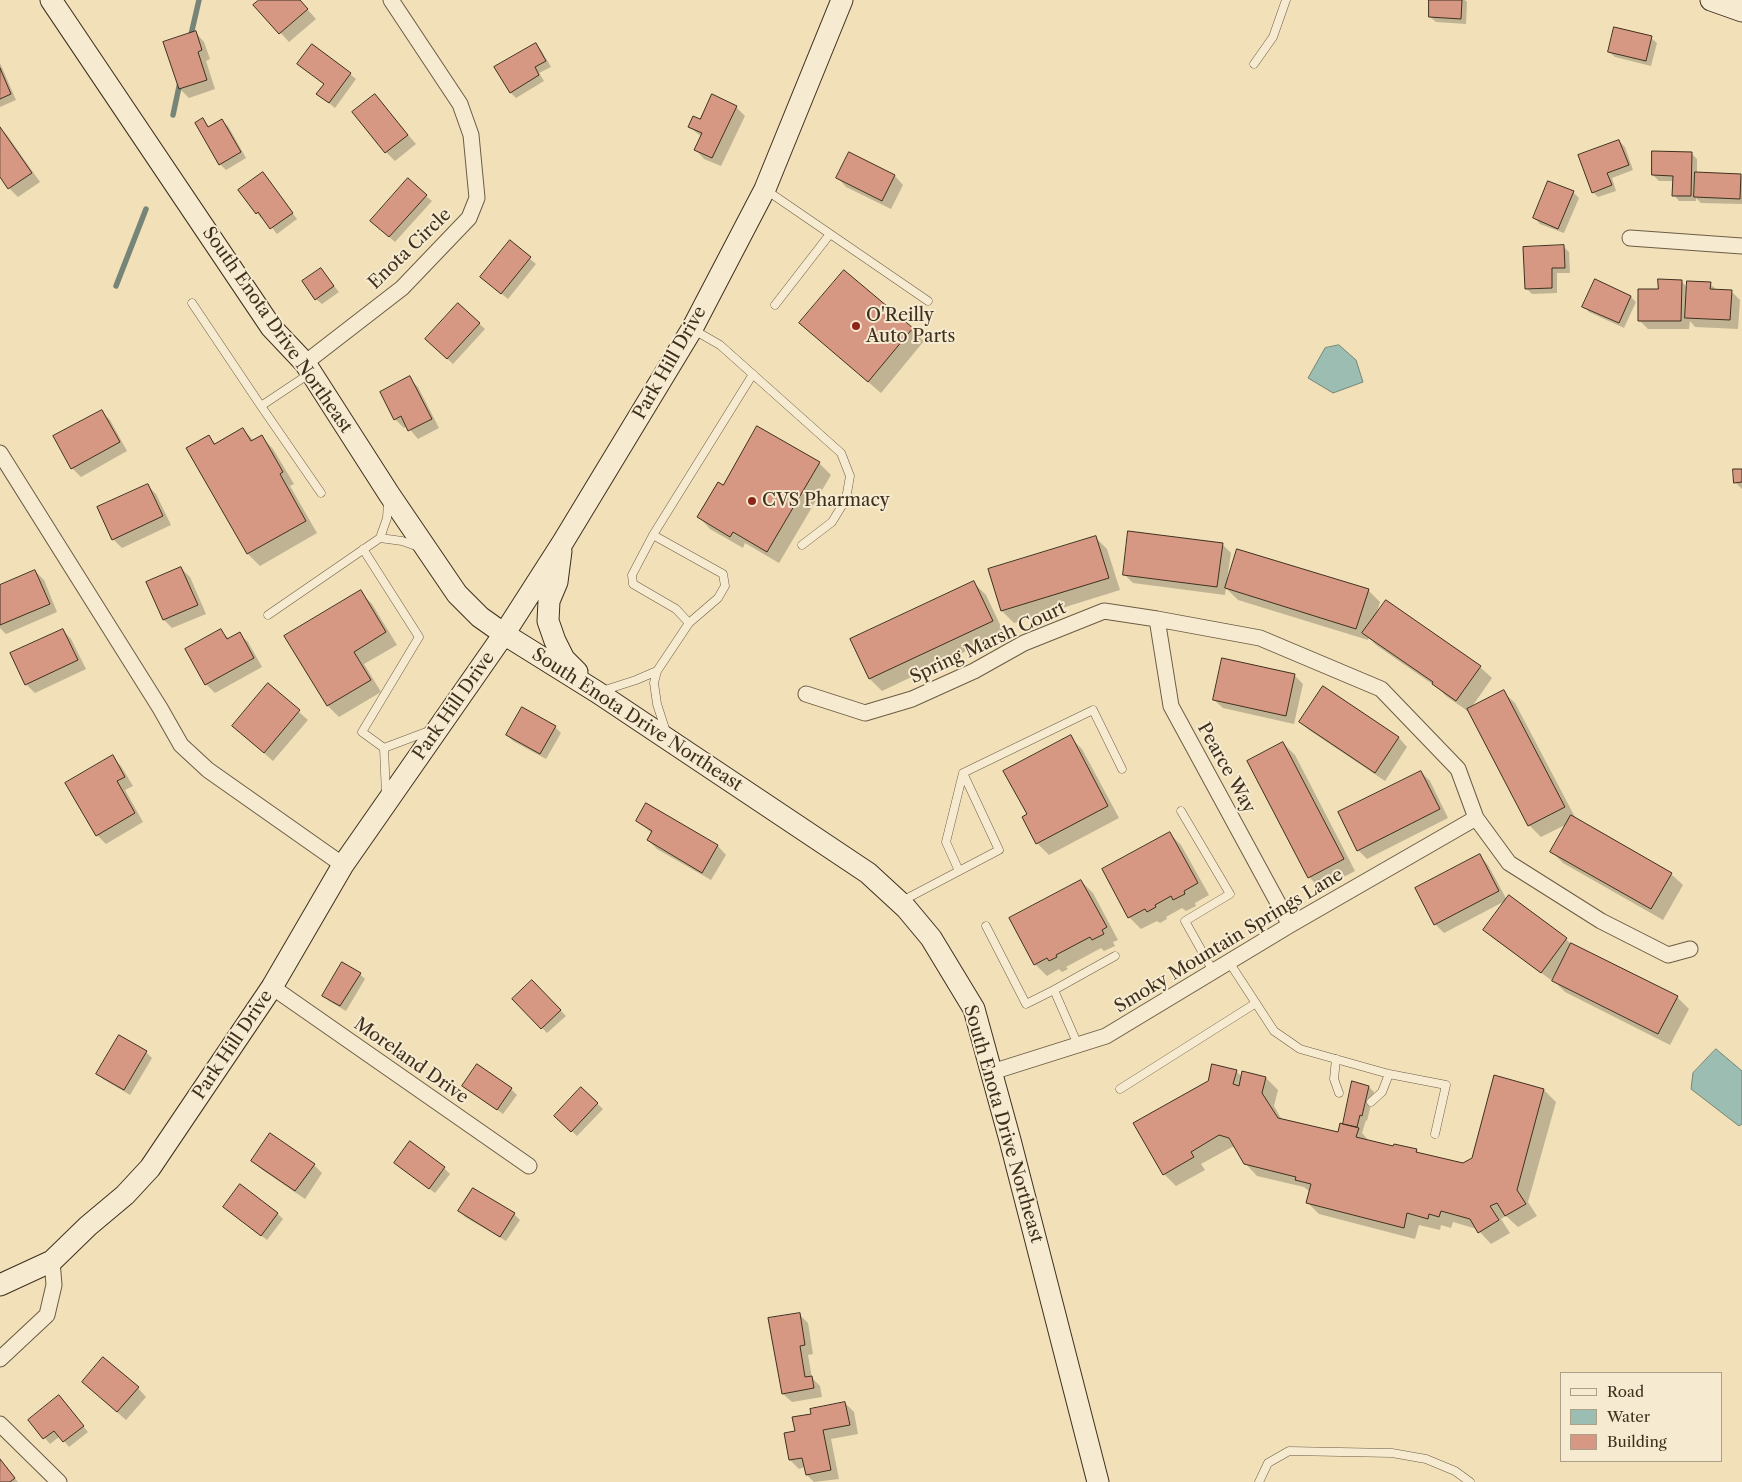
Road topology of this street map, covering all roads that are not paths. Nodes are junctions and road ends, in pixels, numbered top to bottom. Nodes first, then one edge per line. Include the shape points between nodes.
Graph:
1 (51, 0) edge
2 (391, 0) edge
3 (842, 0) edge
4 (1286, 0) edge
5 (1711, 0) edge
6 (1742, 12) edge
7 (1254, 64) dead end
8 (765, 189) junction
9 (830, 234) junction
10 (1630, 238) dead end
11 (1742, 246) edge
12 (928, 301) dead end
13 (192, 303) dead end
14 (775, 305) dead end
15 (692, 329) junction
16 (308, 368) junction
17 (753, 374) junction
18 (261, 406) junction
19 (0, 453) edge
20 (321, 493) dead end
21 (389, 494) junction
22 (653, 536) junction
23 (380, 538) junction
24 (563, 542) junction
25 (802, 545) dead end
26 (363, 549) junction
27 (428, 551) junction
28 (268, 615) dead end
29 (1157, 619) junction
30 (689, 623) junction
31 (504, 634) junction
32 (657, 671) junction
33 (597, 692) junction
34 (806, 694) dead end
35 (439, 728) junction
36 (669, 740) junction
37 (384, 748) junction
38 (1122, 769) dead end
39 (963, 773) junction
40 (386, 803) junction
41 (1181, 810) dead end
42 (1476, 818) junction
43 (342, 865) junction
44 (959, 871) junction
45 (900, 902) junction
46 (1290, 925) junction
47 (986, 926) dead end
48 (1690, 949) dead end
49 (1115, 956) dead end
50 (1229, 962) junction
51 (1213, 972) junction
52 (272, 987) junction
53 (1054, 990) junction
54 (1256, 1003) junction
55 (1078, 1045) junction
56 (1336, 1059) junction
57 (992, 1072) junction
58 (1389, 1074) junction
59 (1120, 1089) dead end
60 (1339, 1093) dead end
61 (1371, 1102) dead end
62 (1435, 1134) dead end
63 (529, 1166) dead end
64 (52, 1261) junction
65 (0, 1285) edge
66 (0, 1359) edge
67 (0, 1424) edge
68 (59, 1482) edge
69 (1098, 1482) edge
70 (1260, 1482) edge
71 (1470, 1482) edge

1 - 16 main road, South Enota Drive Northeast via 271,327
2 - 16 street, Enota Circle via 460,104 471,135 477,198 469,218 402,288
3 - 8 main road, Park Hill Drive
4 - 7 lane via 1273,37
5 - 6 main road
8 - 9 lane
8 - 15 main road, Park Hill Drive
9 - 12 lane
9 - 14 lane
10 - 11 street
13 - 18 lane
15 - 17 lane via 720,345
15 - 24 main road, Park Hill Drive
16 - 18 lane
16 - 21 main road, South Enota Drive Northeast
17 - 22 lane
17 - 25 lane via 841,454 850,476 846,499 832,522
18 - 20 lane
19 - 43 street via 180,745 208,770
21 - 23 lane
21 - 27 main road, South Enota Drive Northeast
22 - 30 lane via 632,575 633,584 676,609
22 - 30 lane via 723,574 725,586 718,598
23 - 26 lane
23 - 27 lane via 402,541
24 - 31 main road, Park Hill Drive
24 - 33 main road via 557,582 549,601 548,621 564,659
26 - 28 lane
26 - 37 lane via 419,637 362,732
27 - 31 main road, South Enota Drive Northeast via 457,594 480,617
29 - 34 street, Spring Marsh Court via 1104,611 1024,643 974,671 912,699 865,713
29 - 42 street, Spring Marsh Court via 1260,638 1381,689 1458,769
29 - 46 street, Pearce Way via 1171,706
30 - 32 lane
31 - 33 main road, South Enota Drive Northeast
31 - 35 main road, Park Hill Drive
32 - 33 lane
32 - 36 lane via 654,683 657,704
33 - 36 main road, South Enota Drive Northeast
35 - 37 lane
35 - 40 main road, Park Hill Drive
36 - 45 main road, South Enota Drive Northeast via 868,873
37 - 40 lane
38 - 39 lane via 1093,710
39 - 44 lane via 946,842
39 - 44 lane via 999,850
40 - 43 main road, Park Hill Drive
41 - 51 lane via 1230,894 1185,921
42 - 46 street, Smoky Mountain Springs Lane
42 - 48 street, Spring Marsh Court via 1509,863 1601,921 1668,955
43 - 52 main road, Park Hill Drive
44 - 45 lane
45 - 57 main road, South Enota Drive Northeast via 931,938 974,1009
46 - 50 street, Smoky Mountain Springs Lane
47 - 53 lane via 1026,1004
49 - 53 lane
50 - 51 street, Smoky Mountain Springs Lane
50 - 54 lane
51 - 55 street, Smoky Mountain Springs Lane via 1106,1036
52 - 63 street, Moreland Drive
52 - 64 main road, Park Hill Drive via 150,1168
53 - 55 lane
54 - 56 lane via 1274,1030 1300,1049
54 - 59 lane
55 - 57 street, Smoky Mountain Springs Lane
56 - 58 lane
56 - 60 lane via 1334,1079
57 - 69 main road, South Enota Drive Northeast
58 - 61 lane via 1382,1092
58 - 62 lane via 1446,1085
64 - 65 main road, Park Hill Drive
64 - 66 street via 54,1285 47,1315
67 - 68 street
70 - 71 lane via 1268,1463 1289,1450 1392,1453 1426,1459 1455,1471

